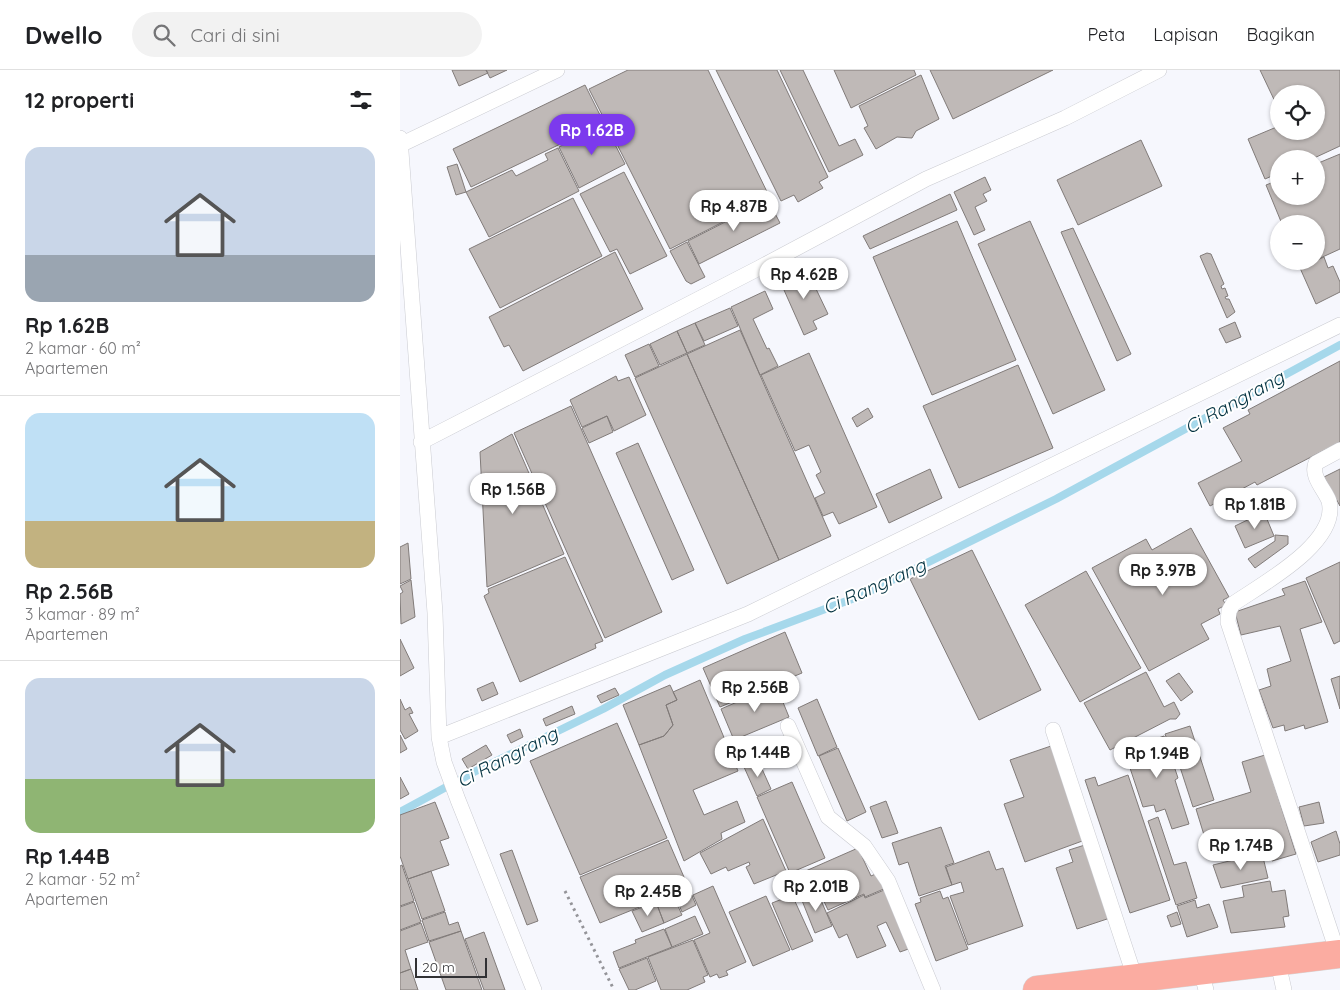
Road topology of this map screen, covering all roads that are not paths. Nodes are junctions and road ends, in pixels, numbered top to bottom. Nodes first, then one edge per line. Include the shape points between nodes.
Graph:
1 (558, 70) edge
2 (1159, 70) edge
3 (400, 138) edge
4 (400, 145) edge
5 (1340, 326) edge
6 (421, 442) junction
7 (1340, 450) edge
8 (788, 726) dead end
9 (1053, 730) dead end
10 (439, 736) junction
11 (1339, 954) edge
12 (1278, 963) junction
13 (1135, 978) junction
14 (1203, 980) edge
15 (534, 990) edge
16 (933, 990) edge
17 (1037, 990) edge
18 (1284, 990) edge

1 - 4 lane
2 - 6 lane via 1066,118 926,179
3 - 4 lane
4 - 6 lane
5 - 10 lane via 748,614
6 - 10 lane via 435,613
7 - 11 lane via 1314,466 1331,510 1320,536 1305,557 1233,604 1228,622
8 - 16 lane via 828,817 864,846 888,881
9 - 13 lane
10 - 15 lane via 458,800
11 - 12 main road
12 - 14 main road
12 - 18 lane
13 - 14 main road
13 - 17 main road

